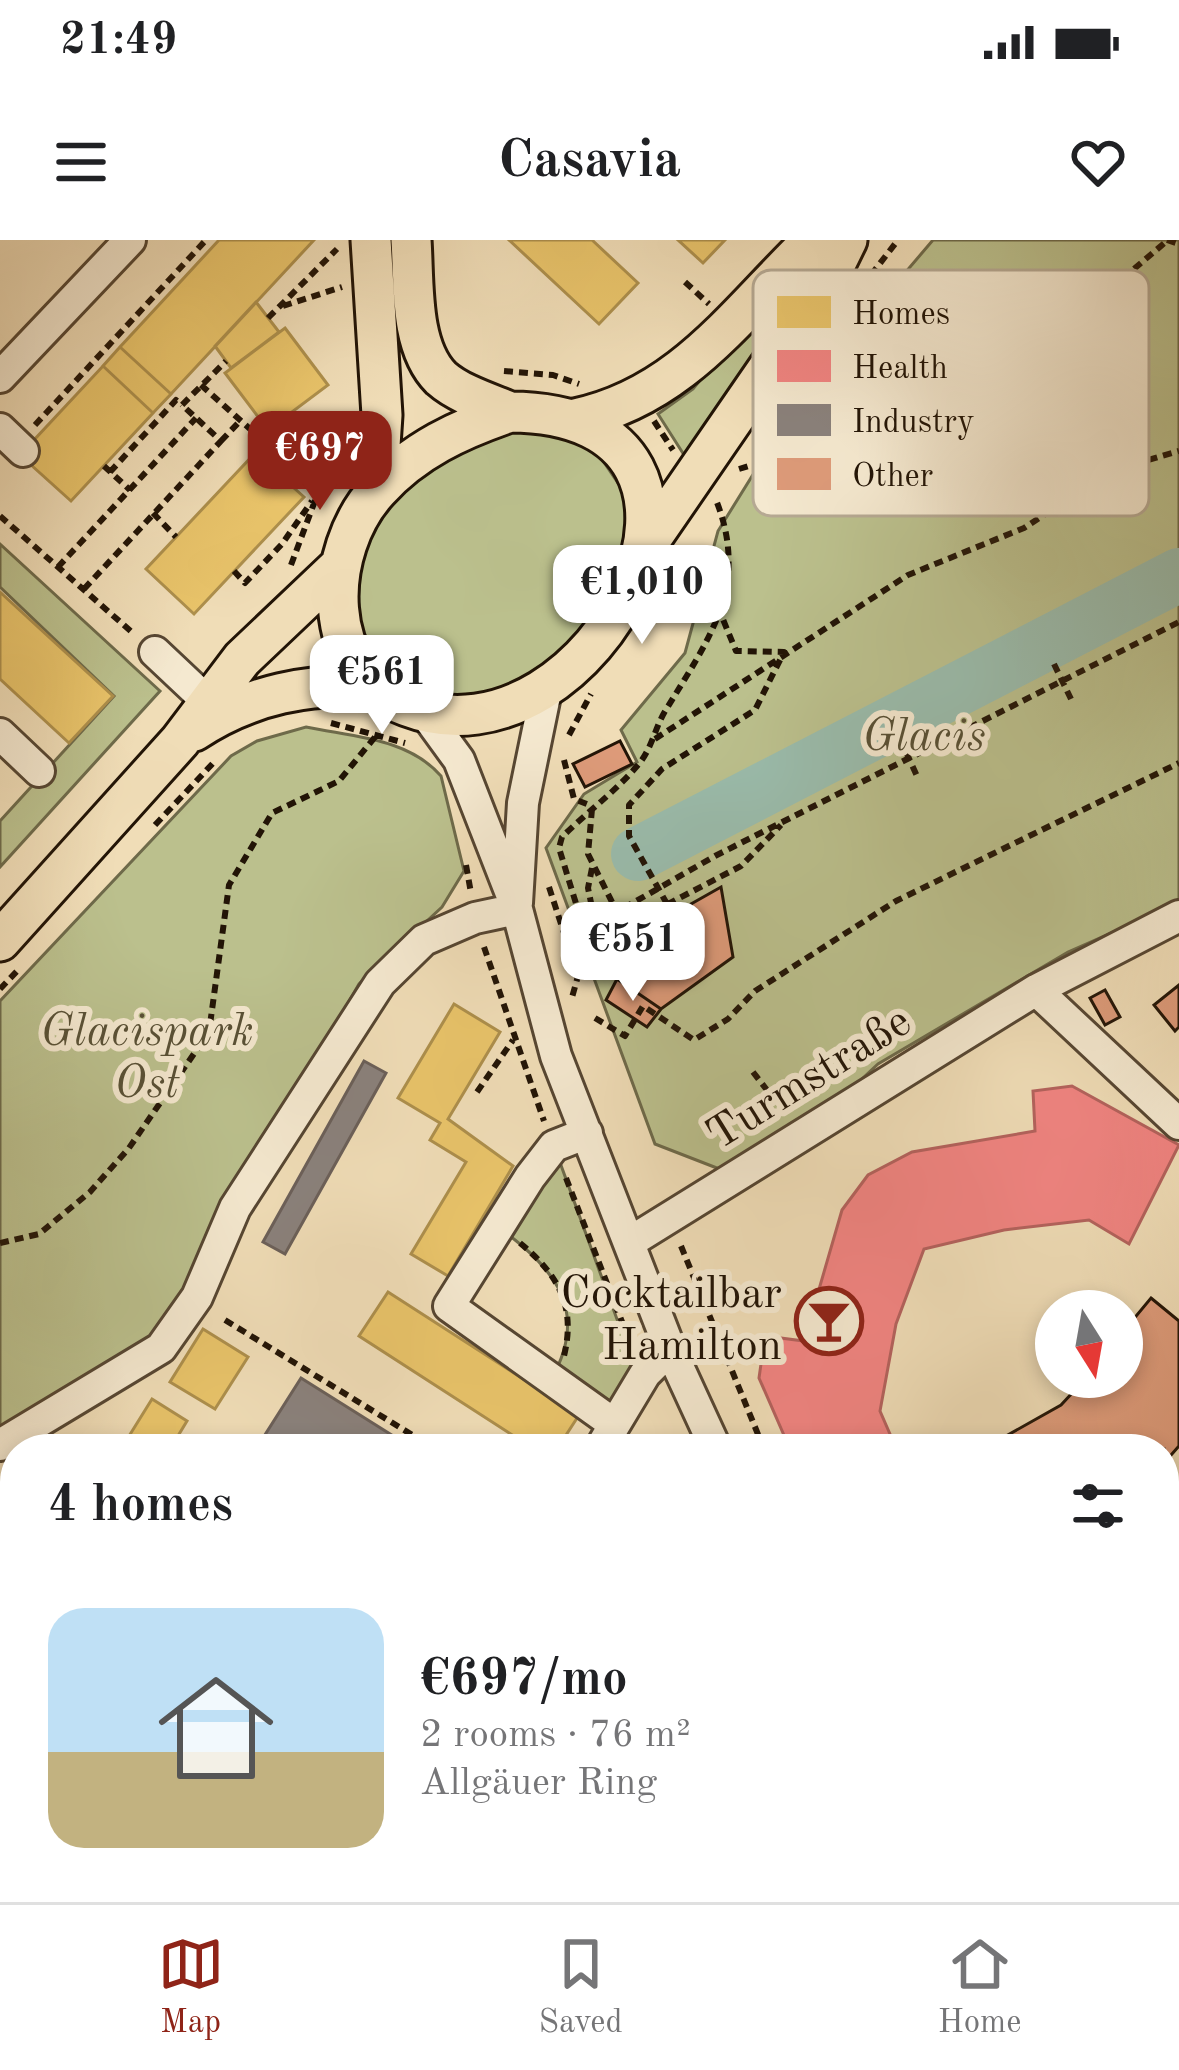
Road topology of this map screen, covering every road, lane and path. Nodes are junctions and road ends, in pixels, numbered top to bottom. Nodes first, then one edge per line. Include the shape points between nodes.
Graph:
1 (130, 240) edge
2 (206, 240) edge
3 (411, 240) edge
4 (813, 240) edge
5 (847, 240) edge
6 (1167, 240) edge
7 (343, 244) edge
8 (1179, 244) edge
9 (784, 270) edge
10 (832, 270) edge
11 (1132, 270) edge
12 (686, 282) dead end
13 (342, 287) junction
14 (753, 302) edge
15 (278, 308) junction
16 (713, 308) dead end
17 (344, 310) dead end
18 (268, 318) dead end
19 (226, 361) dead end
20 (496, 372) dead end
21 (0, 377) edge
22 (201, 385) junction
23 (642, 397) junction
24 (579, 402) junction
25 (753, 402) edge
26 (182, 405) junction
27 (510, 412) junction
28 (196, 418) junction
29 (241, 420) junction
30 (221, 441) junction
31 (14, 442) edge
32 (345, 443) dead end
33 (1179, 451) edge
34 (1149, 460) edge
35 (753, 461) edge
36 (709, 474) junction
37 (130, 490) junction
38 (320, 490) junction
39 (377, 491) junction
40 (153, 513) junction
41 (0, 516) edge
42 (1042, 516) edge
43 (176, 536) dead end
44 (646, 546) junction
45 (269, 558) junction
46 (341, 565) junction
47 (58, 567) junction
48 (234, 572) dead end
49 (84, 590) junction
50 (721, 613) junction
51 (1179, 622) edge
52 (155, 652) joint
53 (784, 652) junction
54 (1054, 664) dead end
55 (1062, 683) junction
56 (547, 686) junction
57 (376, 688) junction
58 (1071, 699) dead end
59 (207, 701) junction
60 (323, 721) dead end
61 (419, 730) junction
62 (0, 734) edge
63 (375, 737) junction
64 (901, 739) dead end
65 (180, 741) junction
66 (652, 741) junction
67 (226, 749) dead end
68 (909, 758) junction
69 (1179, 763) edge
70 (39, 771) dead end
71 (554, 773) dead end
72 (917, 776) dead end
73 (593, 806) junction
74 (787, 819) junction
75 (146, 835) dead end
76 (593, 865) junction
77 (545, 868) dead end
78 (658, 889) junction
79 (667, 904) junction
80 (517, 909) junction
81 (617, 912) junction
82 (1179, 916) edge
83 (597, 932) junction
84 (589, 946) junction
85 (16, 948) edge
86 (0, 989) edge
87 (1036, 990) junction
88 (595, 1018) dead end
89 (513, 1040) dead end
90 (753, 1072) dead end
91 (477, 1092) dead end
92 (1179, 1124) edge
93 (586, 1133) junction
94 (803, 1138) junction
95 (671, 1220) junction
96 (498, 1227) junction
97 (630, 1242) junction
98 (0, 1243) edge
99 (225, 1320) dead end
100 (670, 1349) junction
101 (551, 1380) junction
102 (18, 1434) edge
103 (411, 1434) edge
104 (604, 1434) edge
105 (609, 1434) edge
106 (709, 1434) edge
107 (758, 1434) edge

1 - 21 street
2 - 31 path via 52,414
3 - 27 main road via 425,351 440,377
4 - 9 main road
5 - 10 main road
6 - 8 path
6 - 11 path
7 - 13 path
7 - 15 path
7 - 39 main road via 382,415
12 - 16 path
13 - 15 path
13 - 17 path
14 - 23 main road via 697,360
15 - 18 path
19 - 22 path
20 - 24 path via 553,375
22 - 26 path
22 - 29 path
23 - 24 main road
23 - 36 path
24 - 27 main road
24 - 44 main road via 640,477
25 - 36 main road
26 - 28 path
26 - 37 path via 176,400 107,469
27 - 39 main road via 454,431
28 - 30 path
28 - 37 path
29 - 30 path
29 - 38 path
30 - 40 path
32 - 38 path
33 - 34 path
35 - 36 path
36 - 44 main road
36 - 50 path via 727,527
37 - 47 path
38 - 45 path
38 - 45 path via 291,555 291,574
39 - 46 main road
40 - 43 path
40 - 49 path
41 - 47 path
42 - 53 path via 908,574
44 - 56 main road via 618,616
45 - 48 path via 245,583
46 - 57 main road via 344,641
46 - 59 main road
47 - 49 path
49 - 52 path
50 - 53 path via 736,651
50 - 66 path
51 - 55 path
52 - 59 street
53 - 66 path
53 - 78 path via 755,710 662,769 629,805 629,836
54 - 55 path
55 - 58 path
55 - 68 path
56 - 61 main road
56 - 80 street via 523,803
57 - 61 main road
57 - 65 main road via 316,686 244,703
59 - 65 main road
60 - 63 path
61 - 63 path
61 - 80 street via 459,760
62 - 70 street
63 - 98 path via 339,781 272,813 229,885 209,1032 129,1148 39,1234
64 - 68 path
65 - 85 main road
66 - 73 path
67 - 75 path
68 - 72 path
68 - 74 path
69 - 88 path via 896,901 694,1040 644,1006 625,1036
71 - 73 path via 561,751 574,799
73 - 76 path via 586,834
73 - 84 path via 559,848
74 - 78 path
74 - 79 path via 741,866
76 - 81 path
76 - 83 path via 588,888
77 - 84 path via 578,976 592,966
78 - 79 path
78 - 81 path
79 - 81 path via 639,919
80 - 93 street via 556,1056
80 - 102 street via 424,940 380,983 235,1208 197,1297 161,1348
81 - 83 path
82 - 87 street, Turmstraße
83 - 84 path
85 - 86 path
87 - 92 street
87 - 94 street, Turmstraße
89 - 91 path
90 - 94 path
93 - 96 street via 554,1146
93 - 97 street
94 - 95 street, Turmstraße
95 - 97 street, Turmstraße
95 - 107 path
96 - 101 path via 526,1247 566,1303 571,1327
96 - 101 street via 449,1306
97 - 100 street
99 - 103 path
100 - 105 street
100 - 106 street
101 - 104 street

